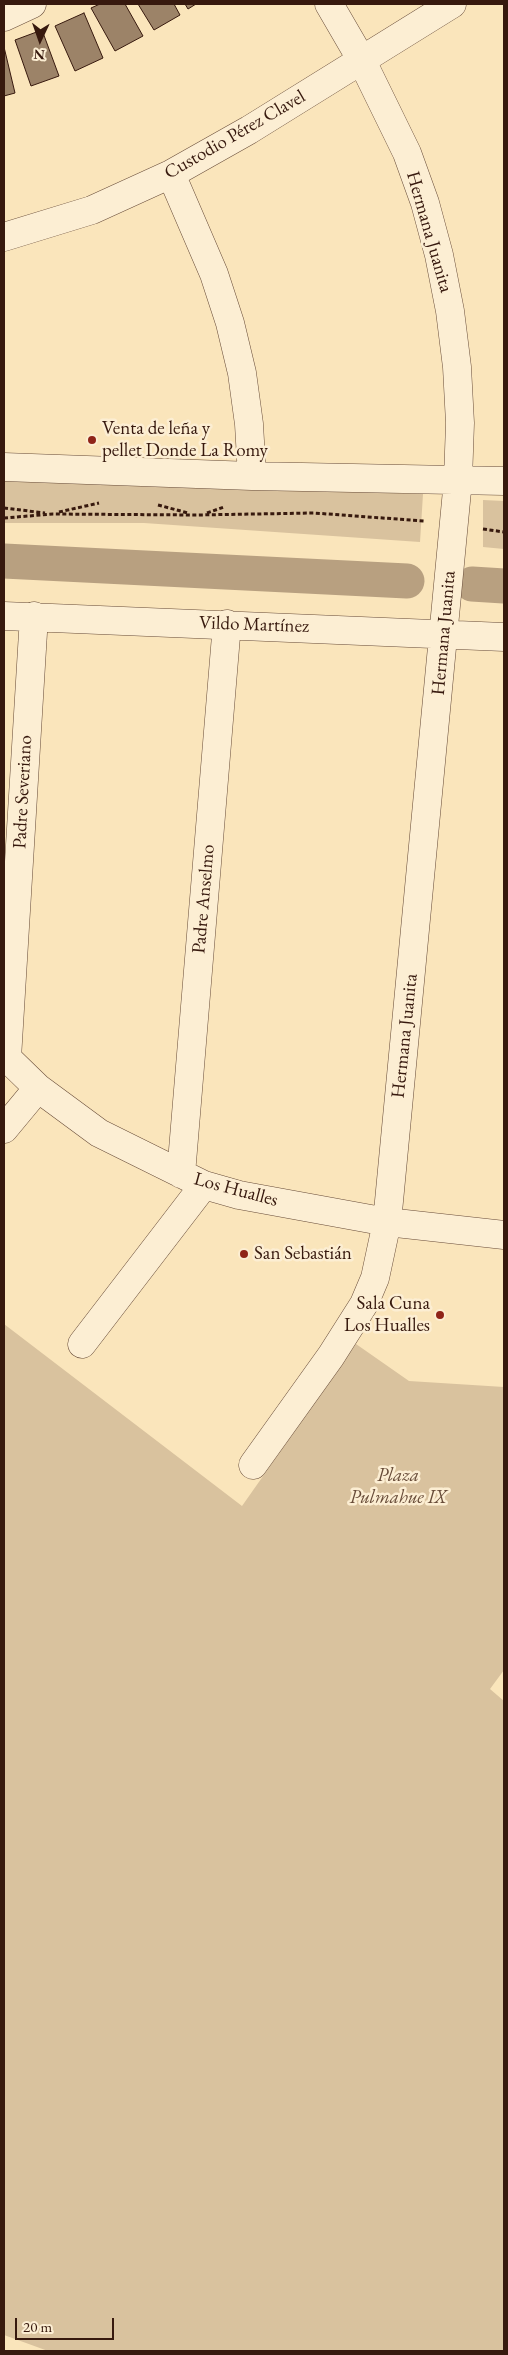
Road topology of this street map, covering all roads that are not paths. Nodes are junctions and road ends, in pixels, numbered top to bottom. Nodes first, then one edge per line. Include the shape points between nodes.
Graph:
1 (32, 4) edge
2 (329, 4) edge
3 (452, 4) edge
4 (4, 17) edge
5 (362, 59) junction
6 (170, 174) junction
7 (4, 237) edge
8 (4, 467) edge
9 (252, 476) junction
10 (458, 480) junction
11 (504, 481) edge
12 (4, 616) edge
13 (34, 616) junction
14 (226, 624) junction
15 (444, 634) junction
16 (504, 637) edge
17 (13, 819) edge
18 (6, 1056) edge
19 (38, 1088) junction
20 (4, 1129) edge
21 (192, 1180) junction
22 (387, 1222) junction
23 (504, 1235) edge
24 (82, 1344) dead end
25 (254, 1465) dead end

1 - 4 street
2 - 5 street, Hermana Juanita
3 - 5 street, Custodio Pérez Clavel
5 - 6 street, Custodio Pérez Clavel via 249,130
5 - 10 street, Hermana Juanita via 407,153 439,255 457,367 460,423
6 - 7 street, Custodio Pérez Clavel via 92,210
6 - 9 street via 214,274 230,323 242,373
8 - 9 street
9 - 10 street
10 - 11 street
10 - 15 street, Hermana Juanita
12 - 13 street, Vildo Martínez
13 - 14 street, Vildo Martínez
13 - 17 street, Padre Severiano
14 - 15 street, Vildo Martínez
14 - 21 street, Padre Anselmo
15 - 16 street, Vildo Martínez
15 - 22 street, Hermana Juanita
17 - 18 street, Padre Severiano
18 - 19 street, Los Hualles
19 - 20 street
19 - 21 street, Los Hualles via 99,1132
21 - 22 street, Los Hualles via 239,1195
21 - 24 street
22 - 23 street, Los Hualles
22 - 25 street, Hermana Juanita via 375,1278 364,1304

